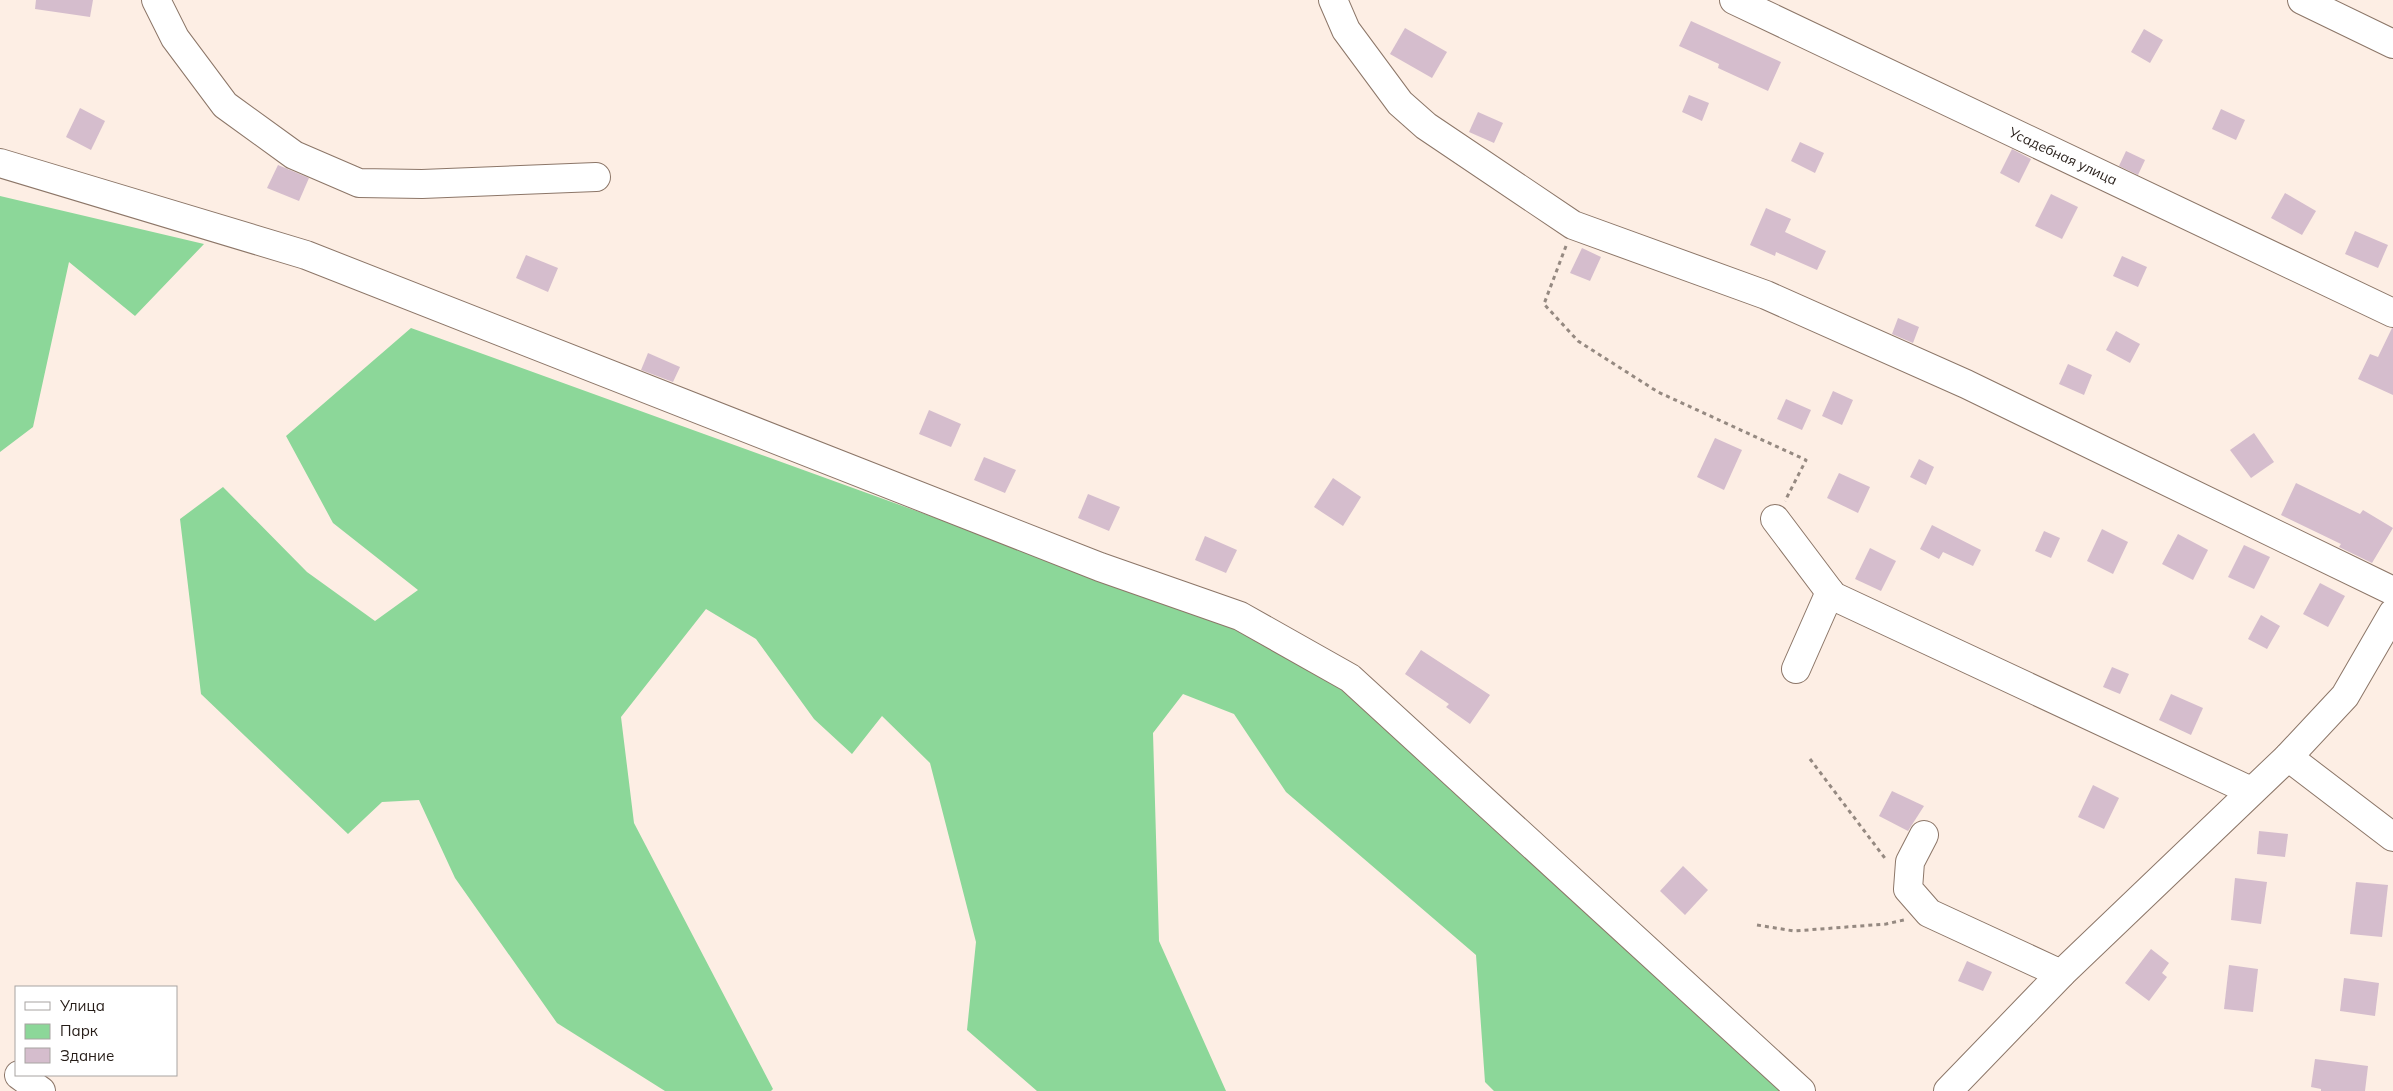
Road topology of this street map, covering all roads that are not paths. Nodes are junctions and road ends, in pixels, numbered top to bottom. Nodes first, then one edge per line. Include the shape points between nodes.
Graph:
1 (156, 0) edge
2 (1333, 0) edge
3 (1734, 0) edge
4 (2302, 0) edge
5 (2393, 44) edge
6 (0, 164) edge
7 (596, 177) dead end
8 (2393, 313) edge
9 (1775, 519) road end
10 (2393, 591) edge
11 (1830, 592) junction
12 (2393, 613) edge
13 (1796, 669) dead end
14 (2288, 757) junction
15 (2251, 791) junction
16 (1924, 835) dead end
17 (2393, 837) edge
18 (2061, 974) junction
19 (0, 1061) edge
20 (15, 1072) edge
21 (21, 1076) edge
22 (41, 1091) edge
23 (1800, 1091) edge
24 (1948, 1091) edge

1 - 7 street via 175,38 225,105 294,155 359,183 422,184
2 - 10 street via 1346,30 1400,103 1426,126 1579,227 1766,295 1966,384
3 - 8 street, Усадебная улица
4 - 5 street
6 - 23 street via 306,255 1100,567 1240,616 1350,678
9 - 11 street
11 - 13 street
11 - 15 street via 1866,613
12 - 14 street via 2345,696
14 - 15 street
14 - 17 street
15 - 18 street
16 - 18 street via 1910,862 1908,889 1929,913
18 - 24 street
19 - 20 street
21 - 22 street

